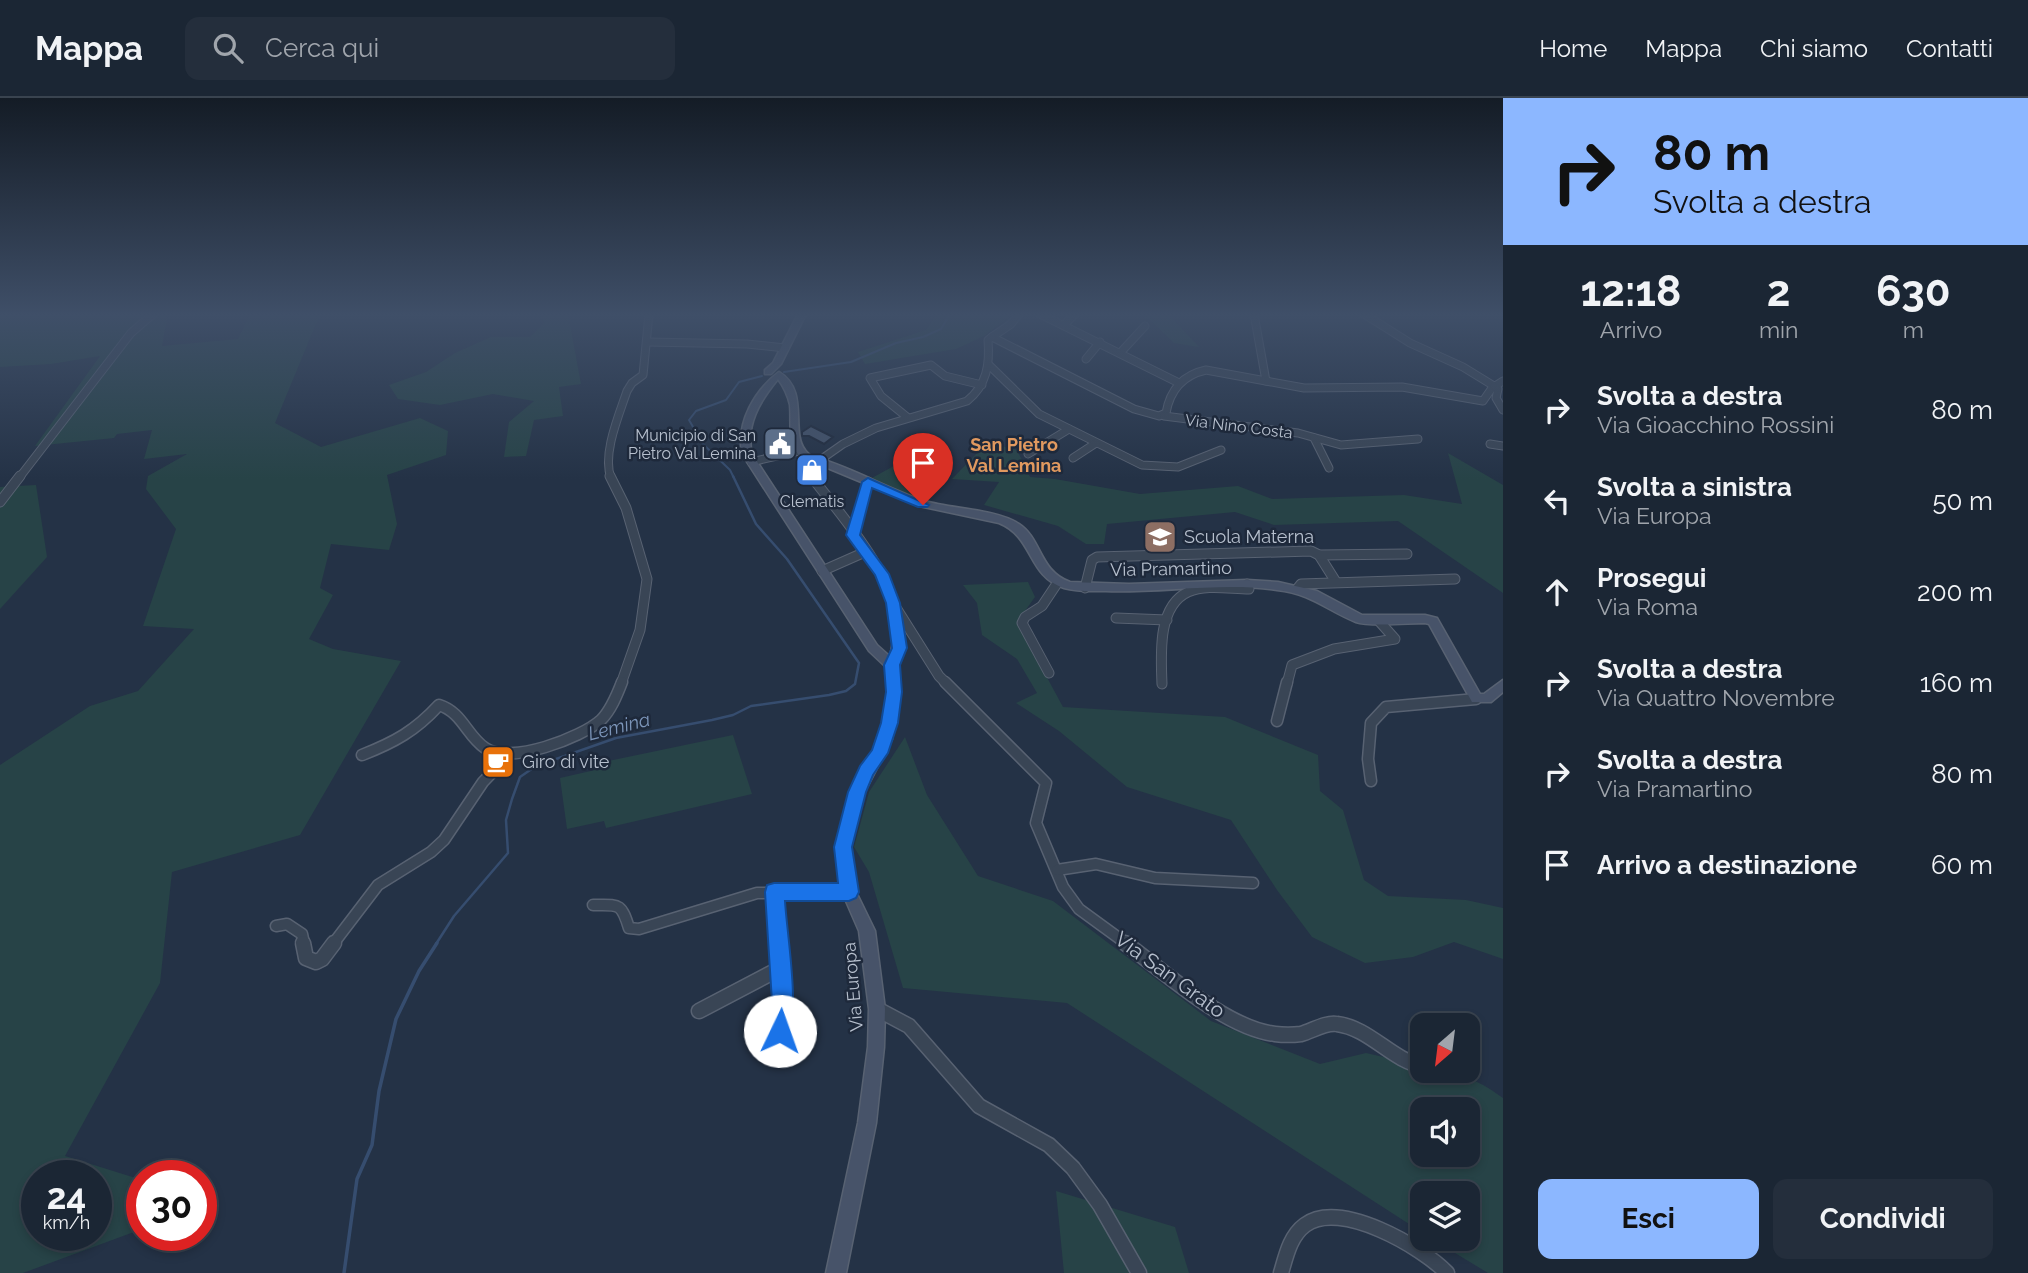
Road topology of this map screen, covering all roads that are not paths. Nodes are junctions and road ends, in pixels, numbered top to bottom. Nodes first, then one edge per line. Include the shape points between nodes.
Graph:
1 (103, 369) edge
2 (643, 369) edge
3 (778, 369) edge
4 (912, 369) edge
5 (935, 369) edge
6 (988, 369) edge
7 (993, 369) edge
8 (1055, 369) edge
9 (1152, 369) edge
10 (1264, 369) edge
11 (1466, 369) edge
12 (775, 376) junction
13 (1266, 381) junction
14 (1503, 381) edge
15 (1179, 383) junction
16 (982, 385) junction
17 (1494, 386) junction
18 (1503, 410) edge
19 (1164, 416) junction
20 (907, 417) junction
21 (1069, 429) junction
22 (1314, 438) junction
23 (1418, 439) dead end
24 (1096, 443) junction
25 (1490, 444) dead end
26 (798, 446) junction
27 (1503, 446) edge
28 (1221, 450) dead end
29 (1028, 454) dead end
30 (1073, 458) dead end
31 (815, 460) junction
32 (751, 461) junction
33 (1329, 468) dead end
34 (868, 482) junction
35 (0, 502) edge
36 (853, 535) junction
37 (865, 552) junction
38 (1407, 554) dead end
39 (1319, 555) junction
40 (822, 571) junction
41 (1455, 579) dead end
42 (1058, 582) junction
43 (1336, 582) junction
44 (1247, 584) junction
45 (1085, 588) junction
46 (1297, 589) junction
47 (893, 603) junction
48 (1116, 618) dead end
49 (1167, 620) junction
50 (1379, 621) junction
51 (892, 665) junction
52 (1049, 673) dead end
53 (1162, 684) dead end
54 (1503, 685) edge
55 (1476, 699) junction
56 (1277, 720) dead end
57 (362, 755) dead end
58 (509, 755) junction
59 (1371, 781) dead end
60 (1057, 870) junction
61 (1253, 883) dead end
62 (774, 892) junction
63 (849, 892) junction
64 (593, 905) dead end
65 (276, 926) dead end
66 (781, 968) junction
67 (877, 1009) junction
68 (699, 1011) dead end
69 (780, 1031) dead end
70 (1410, 1064) edge
71 (836, 1273) edge
72 (1139, 1273) edge
73 (1281, 1273) edge
74 (1447, 1273) edge

1 - 35 street
2 - 58 street via 629,386 607,463 647,579 633,653 613,706 602,719 561,740
3 - 12 street
4 - 20 street via 870,378 881,396
5 - 16 street via 945,376
6 - 16 street
7 - 21 street via 1040,414
8 - 19 street, Via Nino Costa via 1134,409
9 - 15 street
10 - 13 street
11 - 17 street
12 - 26 street via 794,403
12 - 32 street via 744,434
13 - 15 street via 1206,370 1191,373
13 - 17 street via 1316,389 1402,387 1483,401
14 - 17 street
15 - 19 street
16 - 20 street via 967,401
17 - 18 street
19 - 22 street, Via Nino Costa
20 - 31 street
21 - 24 street
21 - 29 street
22 - 23 street, Via Nino Costa via 1341,445
22 - 33 street, Via Nino Costa
24 - 28 street via 1154,467 1187,465
24 - 30 street
25 - 27 street
26 - 31 street
26 - 31 street via 798,457
26 - 32 street
31 - 34 street
31 - 36 street
32 - 40 street
34 - 36 street
34 - 42 street via 931,507 1014,525 1045,572
36 - 37 street
37 - 40 street
37 - 47 street via 882,574
38 - 39 street
39 - 43 street
39 - 45 street via 1311,551 1097,557 1092,560
40 - 51 street via 873,649
41 - 43 street
42 - 45 street, Via Pramartino
42 - 52 street via 1023,623
43 - 46 street via 1301,584
44 - 45 street, Via Pramartino
44 - 46 street, Via Pramartino
44 - 49 street via 1249,589 1187,593
46 - 50 street, Via Pramartino via 1354,617
47 - 51 street via 899,648
47 - 60 street, Via San Grato via 939,676 1046,783 1036,823
48 - 49 street
49 - 53 street
50 - 55 street, Via Pramartino via 1424,619 1436,624
50 - 56 street via 1395,639 1334,649 1292,665
51 - 63 street, Via Europa via 894,692 886,739 857,792 843,847
54 - 55 street via 1487,699
55 - 59 street via 1387,707 1371,723 1367,759
57 - 58 street via 420,726 439,705 453,712 484,748
58 - 65 street via 477,790 440,844 387,876 323,958 316,962 306,958 302,934 287,924
60 - 61 street via 1096,864 1155,878
60 - 70 street, Via San Grato via 1079,909 1229,1019 1276,1034 1300,1034 1336,1023 1352,1027
62 - 63 street
62 - 64 street via 738,897 639,929 629,928 618,905
62 - 66 street
63 - 67 street, Via Europa via 867,931
66 - 68 street
66 - 69 street
67 - 71 street, Via Europa via 867,1123
67 - 72 street via 909,1026 979,1106 1049,1145 1073,1168
73 - 74 street via 1292,1238 1309,1222 1333,1216 1367,1224 1404,1241

